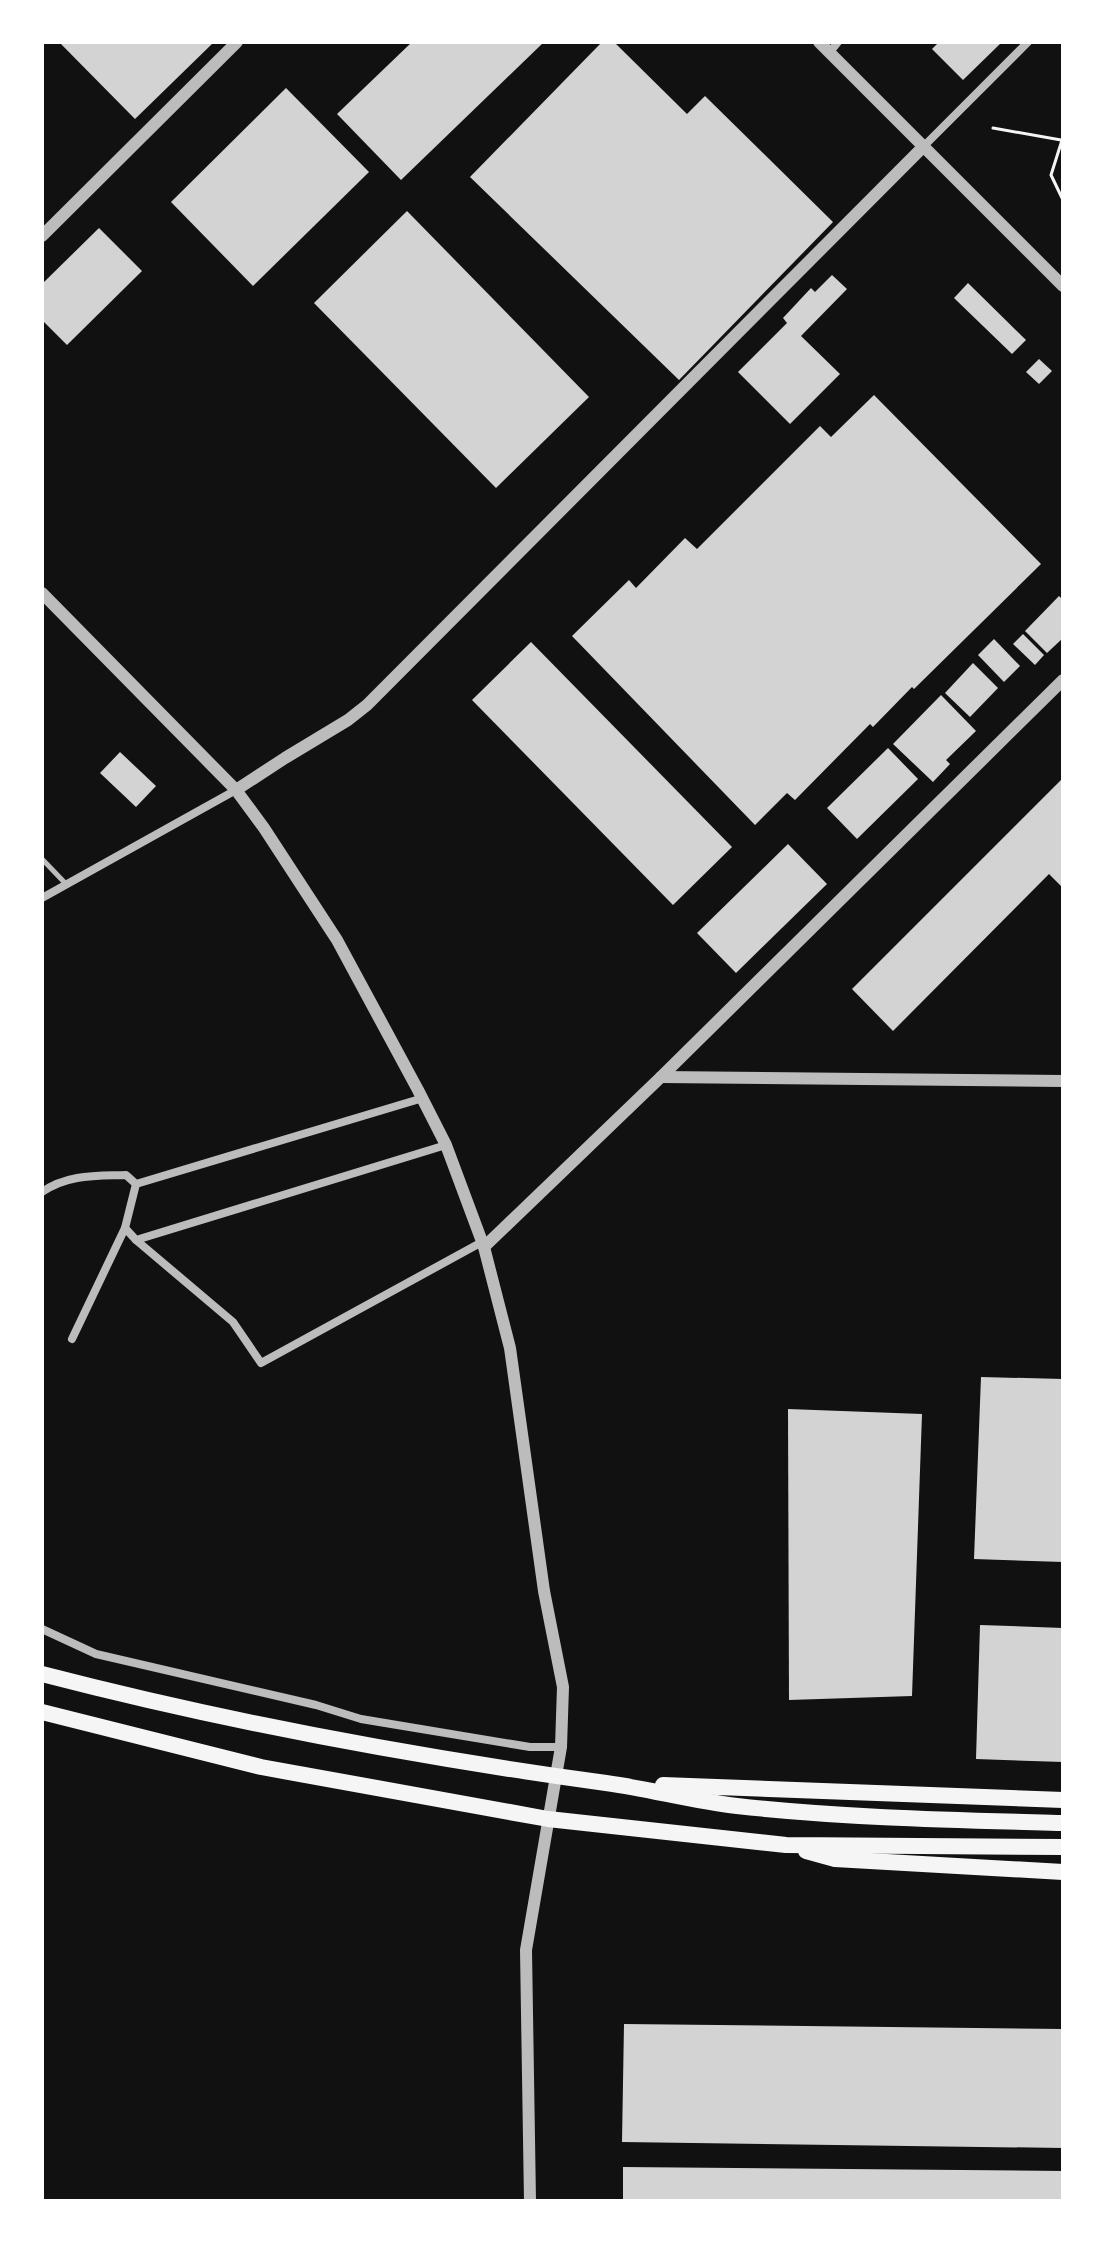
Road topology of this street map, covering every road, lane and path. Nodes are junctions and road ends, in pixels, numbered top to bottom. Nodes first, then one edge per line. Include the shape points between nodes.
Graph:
1 (237, 42) edge
2 (819, 42) edge
3 (1028, 42) edge
4 (834, 47) edge
5 (993, 128) dead end
6 (1062, 138) edge
7 (923, 147) junction
8 (1063, 200) edge
9 (42, 236) edge
10 (1063, 286) edge
11 (42, 593) edge
12 (1063, 680) edge
13 (236, 790) junction
14 (42, 859) edge
15 (67, 884) junction
16 (42, 898) edge
17 (661, 1077) junction
18 (1063, 1081) edge
19 (423, 1098) junction
20 (446, 1145) junction
21 (136, 1184) junction
22 (42, 1192) edge
23 (125, 1228) junction
24 (136, 1240) junction
25 (483, 1245) junction
26 (72, 1339) dead end
27 (42, 1629) edge
28 (42, 1674) edge
29 (42, 1712) edge
30 (561, 1747) junction
31 (556, 1777) junction
32 (609, 1783) junction
33 (1063, 1800) edge
34 (548, 1819) junction
35 (1063, 1823) edge
36 (786, 1845) junction
37 (1063, 1847) edge
38 (1063, 1872) edge
39 (530, 2201) edge

1 - 9 street
2 - 4 street
3 - 7 street
4 - 7 street
5 - 6 path
6 - 8 path via 1051,175
7 - 10 street
7 - 13 street via 367,705
11 - 13 street
12 - 17 street
13 - 15 street
13 - 19 street via 337,940
14 - 15 lane
15 - 16 street
17 - 18 street
17 - 25 street
19 - 20 street
19 - 21 street
20 - 24 street
20 - 25 street
21 - 22 street via 126,1175 74,1177
21 - 23 street
23 - 24 street
23 - 26 street
24 - 25 street via 233,1322 261,1363
25 - 30 street via 510,1348 563,1687
27 - 30 street via 96,1654 361,1719 530,1747
28 - 31 highway via 269,1727
29 - 34 highway via 261,1767
30 - 31 street
31 - 32 highway
31 - 34 street
32 - 33 highway
32 - 35 highway via 735,1806
34 - 36 highway
34 - 39 street via 526,1950
36 - 37 highway
36 - 38 highway via 835,1859

